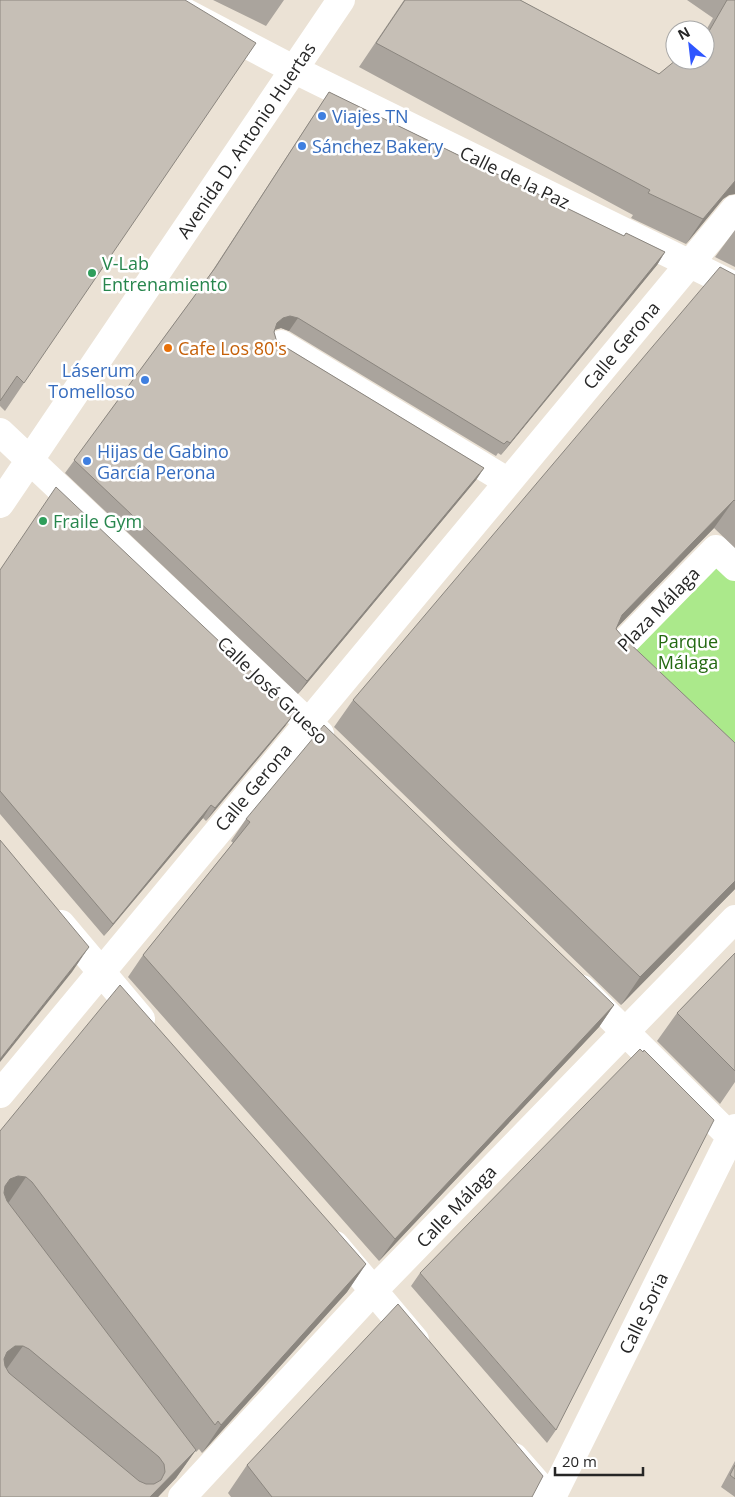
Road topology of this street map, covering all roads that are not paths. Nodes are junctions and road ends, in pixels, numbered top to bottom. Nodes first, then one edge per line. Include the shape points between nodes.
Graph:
1 (162, 0) edge
2 (341, 0) edge
3 (293, 69) junction
4 (735, 209) edge
5 (690, 262) junction
6 (735, 286) edge
7 (281, 344) edge
8 (0, 432) edge
9 (31, 461) junction
10 (507, 481) junction
11 (0, 504) edge
12 (735, 567) edge
13 (650, 687) edge
14 (307, 722) junction
15 (335, 750) edge
16 (43, 902) edge
17 (735, 920) edge
18 (562, 970) edge
19 (102, 971) junction
20 (626, 1032) junction
21 (160, 1041) edge
22 (0, 1094) edge
23 (734, 1135) edge
24 (316, 1223) edge
25 (373, 1291) junction
26 (428, 1356) edge
27 (498, 1438) edge
28 (180, 1457) edge
29 (197, 1492) edge
30 (550, 1497) edge

1 - 3 street, Calle de la Paz
2 - 3 street, Avenida D. Antonio Huertas
3 - 5 street, Calle de la Paz
3 - 9 street, Avenida D. Antonio Huertas
4 - 5 street, Calle Gerona
5 - 6 street, Calle de la Paz
5 - 10 street, Calle Gerona
7 - 10 street
8 - 9 street, Calle José Grueso
9 - 11 street, Avenida D. Antonio Huertas
9 - 14 street, Calle José Grueso
10 - 14 street, Calle Gerona
12 - 13 street, Plaza Málaga via 716,549 614,653
14 - 15 street, Calle José Grueso
14 - 19 street, Calle Gerona
16 - 19 street
17 - 20 street, Calle Málaga
18 - 20 street
19 - 21 street
19 - 22 street, Calle Gerona
20 - 23 street
20 - 25 street, Calle Málaga
23 - 30 street, Calle Soria
24 - 25 street
25 - 26 street
25 - 29 street, Calle Málaga
27 - 30 street
28 - 29 street

